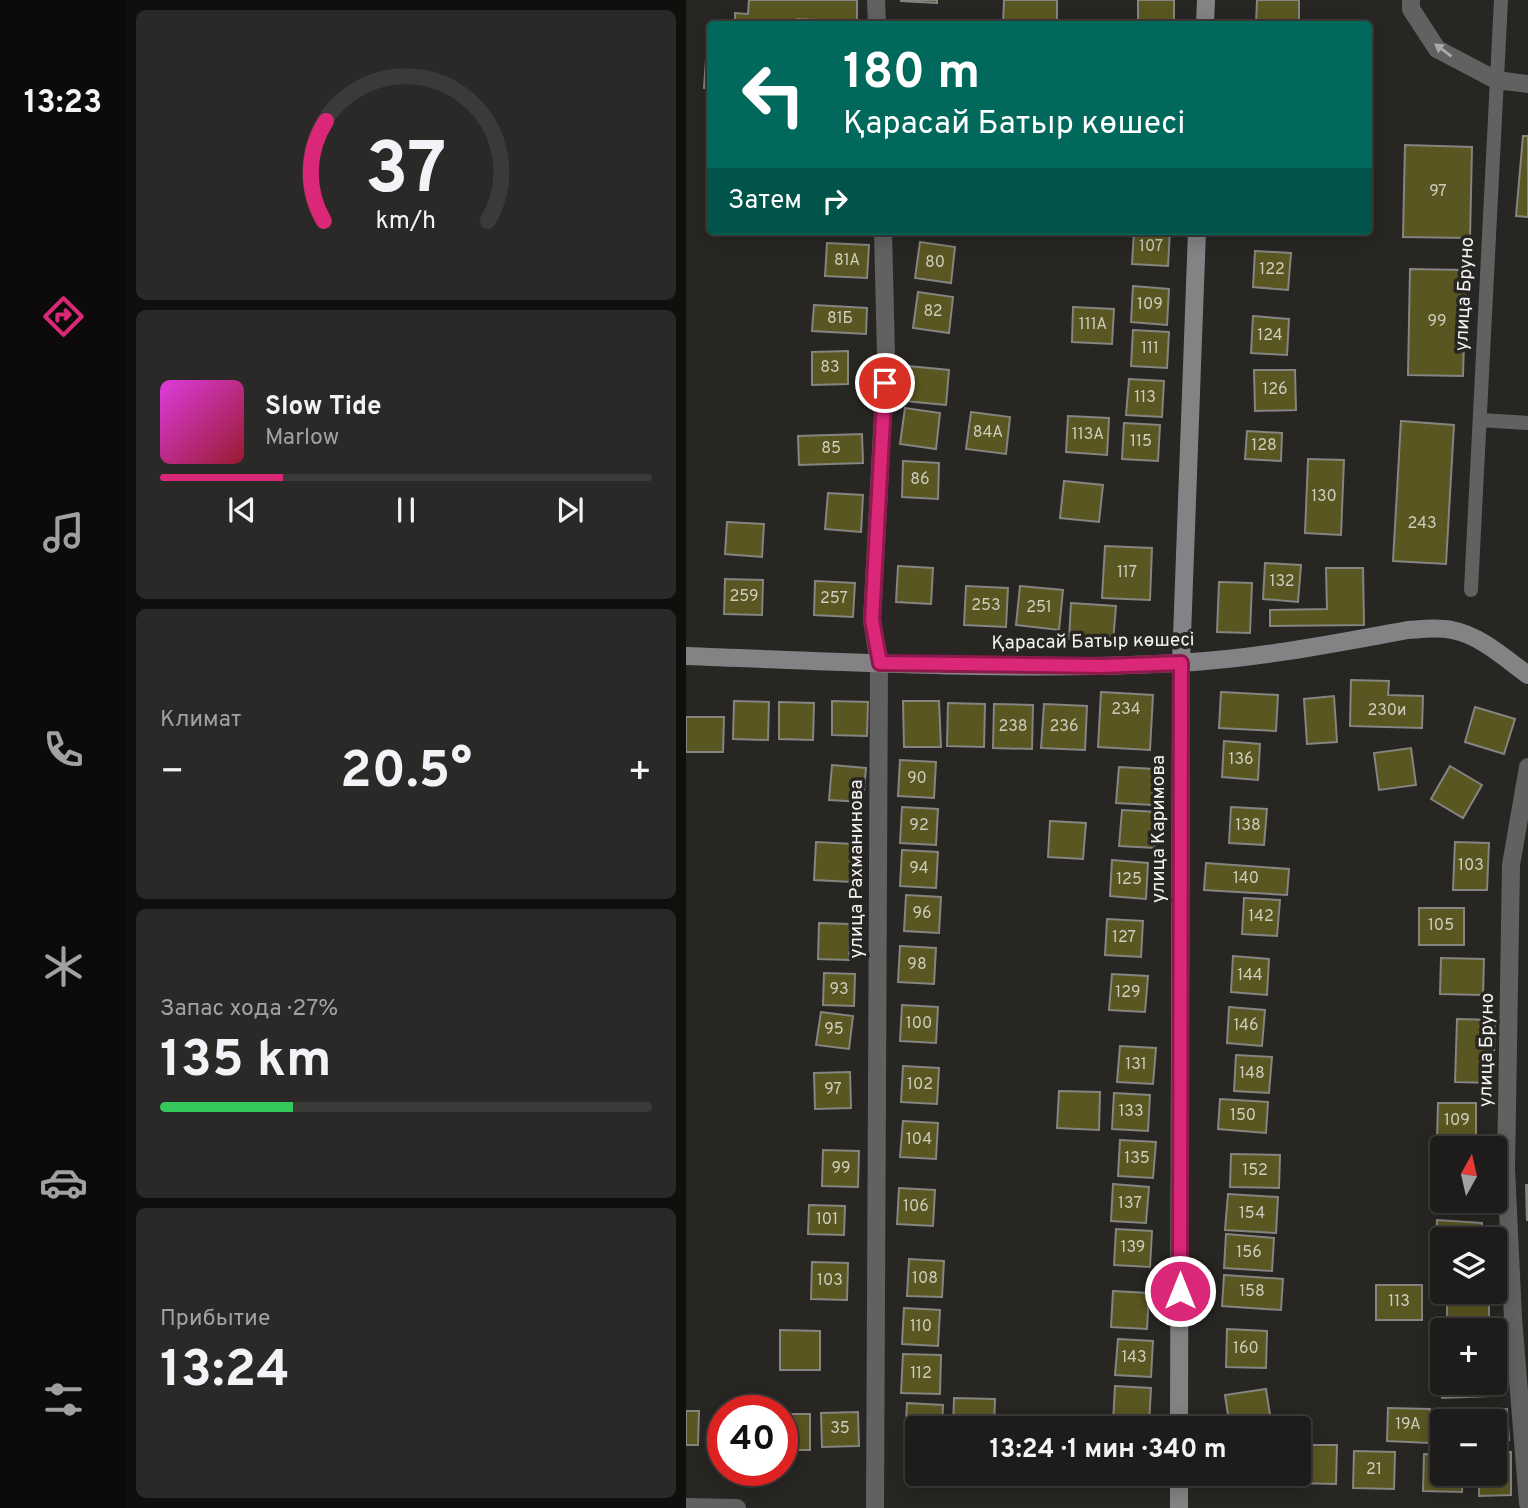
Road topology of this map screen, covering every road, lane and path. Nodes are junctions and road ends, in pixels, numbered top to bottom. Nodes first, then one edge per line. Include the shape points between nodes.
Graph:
1 (876, 0) edge
2 (1206, 0) edge
3 (1411, 0) edge
4 (1500, 0) edge
5 (877, 21) edge
6 (1205, 21) edge
7 (1496, 80) junction
8 (1528, 84) edge
9 (883, 235) edge
10 (1197, 235) edge
11 (1479, 420) junction
12 (1528, 423) edge
13 (1471, 590) dead end
14 (686, 656) edge
15 (880, 663) junction
16 (1181, 663) junction
17 (1528, 675) edge
18 (1528, 767) edge
19 (1179, 1416) edge
20 (1179, 1486) edge
21 (1528, 1503) edge
22 (686, 1507) edge
23 (737, 1508) edge
24 (875, 1508) edge
25 (1179, 1508) edge

1 - 5 street
2 - 6 street
7 -> 3 street via 1437,49 1411,9
4 - 7 lane, улица Бруно
7 - 8 street
7 - 11 lane, улица Бруно
9 - 15 street, улица Рахманинова via 886,356 872,620
10 - 16 street, улица Каримова
11 - 12 lane
11 - 13 lane, улица Бруно
14 - 15 street, Қарасай Батыр көшесі
15 - 16 street, Қарасай Батыр көшесі
15 - 24 street, улица Рахманинова
16 - 17 street, Қарасай Батыр көшесі via 1434,628 1467,634
16 - 19 street, улица Каримова
18 - 21 street, улица Бруно via 1511,865 1506,1168
20 - 25 street
22 - 23 street

